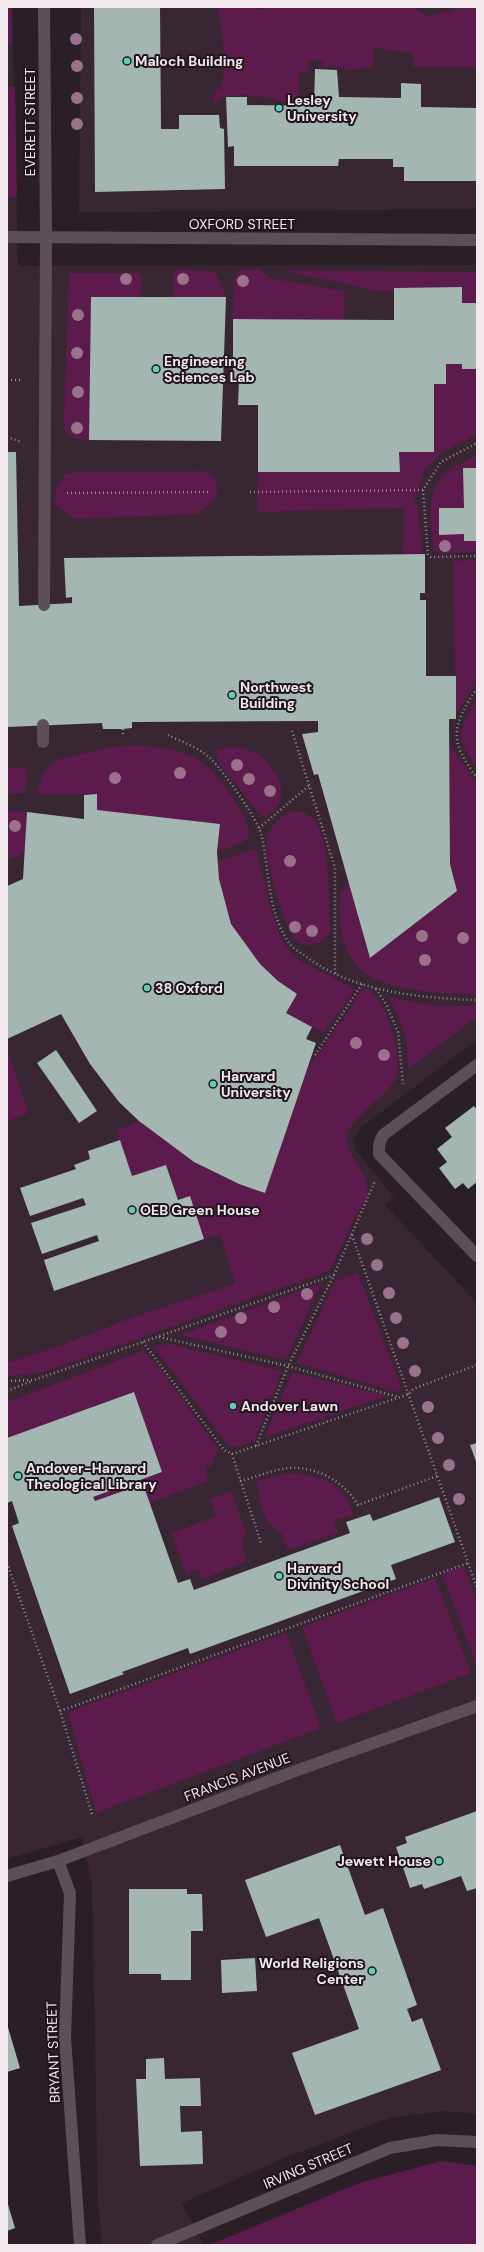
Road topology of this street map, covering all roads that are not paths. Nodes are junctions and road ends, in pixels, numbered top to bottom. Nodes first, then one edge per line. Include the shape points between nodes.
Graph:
1 (44, 7) edge
2 (7, 237) edge
3 (46, 237) junction
4 (477, 240) edge
5 (44, 605) dead end
6 (42, 725) dead end
7 (43, 742) dead end
8 (477, 1065) edge
9 (477, 1256) edge
10 (477, 1706) edge
11 (58, 1861) junction
12 (7, 1876) edge
13 (477, 2142) edge
14 (80, 2245) edge
15 (157, 2245) edge

1 - 3 street, EVERETT STREET
2 - 3 street, OXFORD STREET
3 - 4 street, OXFORD STREET
3 - 5 street, EVERETT STREET
6 - 7 street
8 - 9 street via 383,1135 379,1142 379,1154
10 - 11 street, FRANCIS AVENUE via 298,1770
11 - 12 street, FRANCIS AVENUE
11 - 14 street, BRYANT STREET via 70,1893 65,2038
13 - 15 street, IRVING STREET via 437,2140 390,2148

